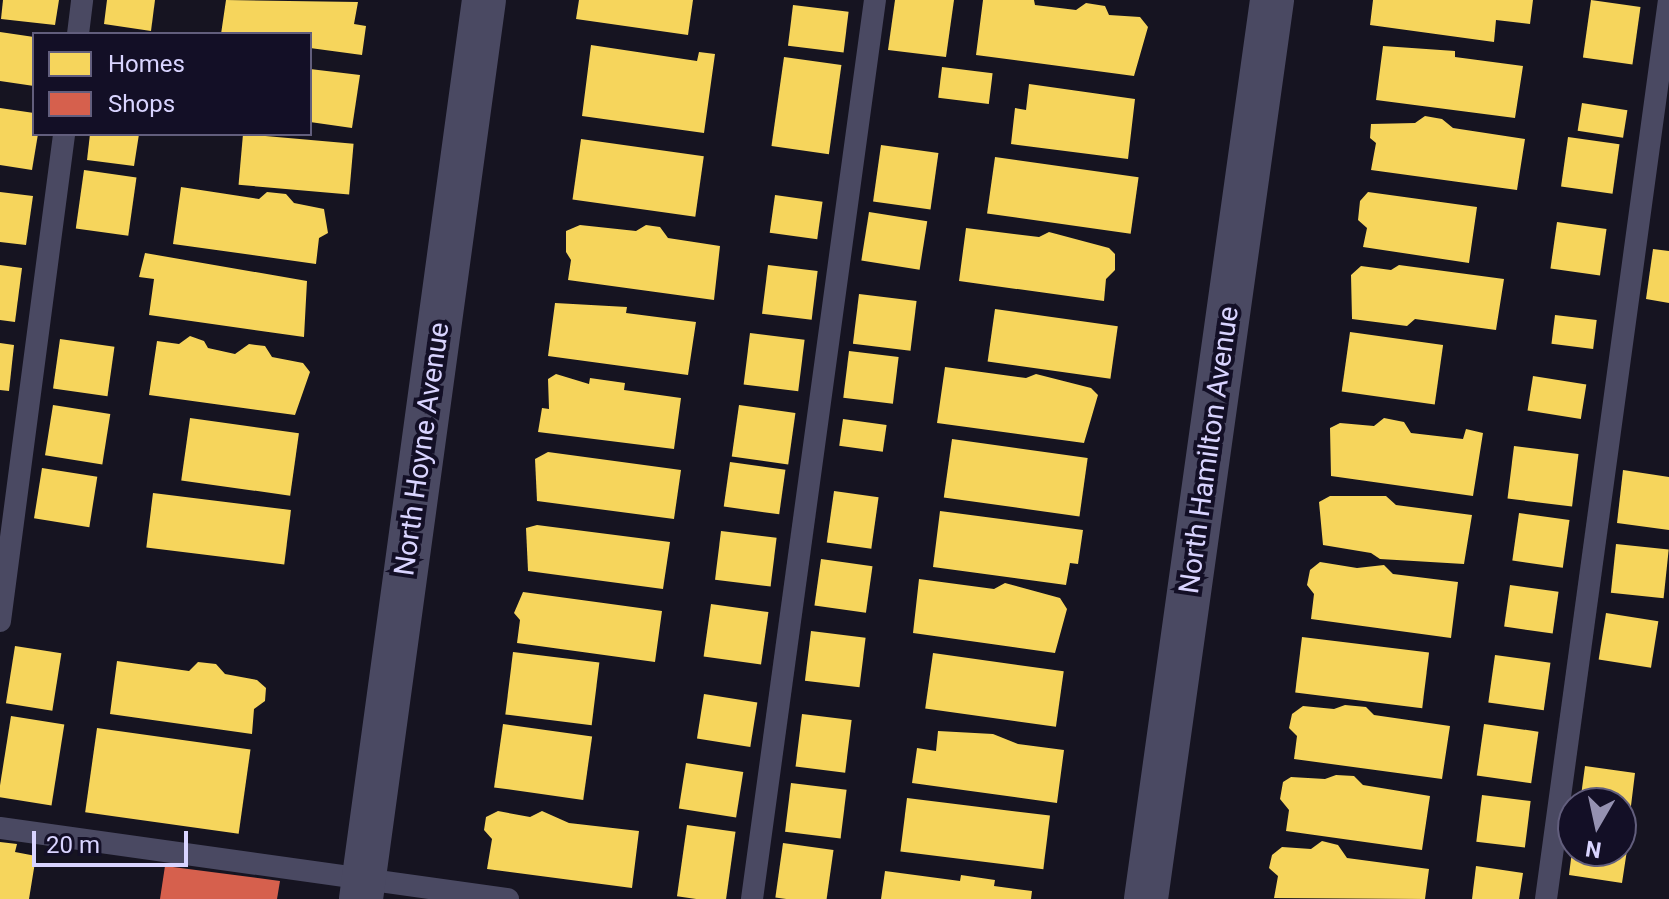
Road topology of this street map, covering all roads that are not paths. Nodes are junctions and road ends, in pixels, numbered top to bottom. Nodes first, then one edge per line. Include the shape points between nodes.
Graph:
1 (82, 0) edge
2 (484, 0) edge
3 (875, 0) edge
4 (1272, 0) edge
5 (1669, 0) edge
6 (78, 32) edge
7 (64, 136) edge
8 (0, 621) edge
9 (0, 828) edge
10 (362, 889) edge
11 (508, 899) edge
12 (752, 899) edge
13 (1146, 899) edge
14 (1546, 899) edge

1 - 6 lane
2 - 10 street, North Hoyne Avenue
3 - 12 lane
4 - 13 street, North Hamilton Avenue
5 - 14 lane
7 - 8 lane
9 - 10 lane
10 - 11 lane

